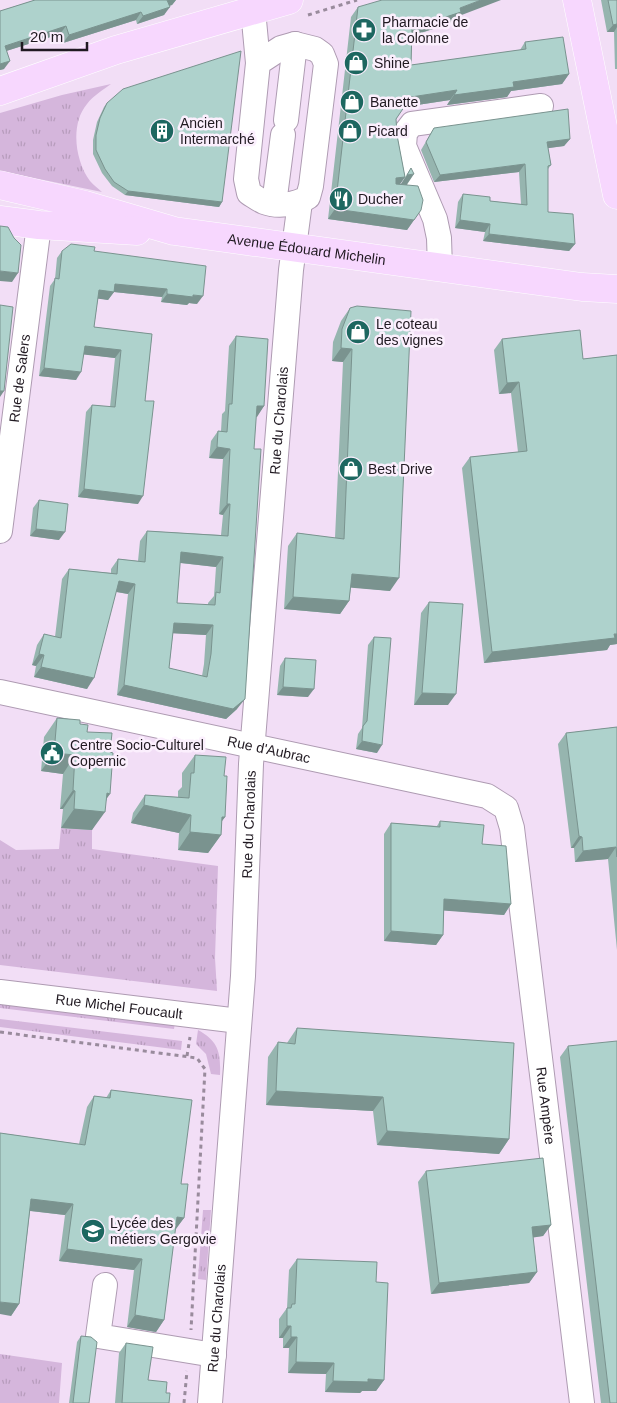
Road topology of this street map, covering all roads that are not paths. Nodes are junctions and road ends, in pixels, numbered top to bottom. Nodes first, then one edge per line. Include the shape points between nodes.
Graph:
1 (577, 0) edge
2 (297, 8) edge
3 (253, 10) junction
4 (295, 44) junction
5 (258, 63) junction
6 (1, 90) edge
7 (541, 106) dead end
8 (0, 185) edge
9 (617, 195) edge
10 (300, 202) junction
11 (274, 204) junction
12 (0, 220) edge
13 (39, 225) junction
14 (174, 231) junction
15 (294, 247) junction
16 (440, 268) junction
17 (617, 289) edge
18 (0, 531) edge
19 (0, 692) edge
20 (252, 746) junction
21 (506, 808) joint
22 (0, 992) edge
23 (239, 1021) junction
24 (105, 1285) dead end
25 (214, 1355) junction
26 (210, 1403) edge
27 (582, 1403) edge

1 - 9 main road
2 - 3 main road
3 - 5 street
3 - 6 main road via 116,50
4 - 5 street via 281,48
4 - 10 street via 315,48 326,64 311,186 308,197
4 - 11 street
5 - 11 street via 246,179 249,193
7 - 16 street via 412,124 405,133 404,146 435,219
8 - 14 main road, Avenue Édouard Michelin
10 - 11 street
10 - 15 street, Rue du Charolais
12 - 13 main road
13 - 14 main road
13 - 18 street, Rue de Salers
14 - 15 main road, Avenue Édouard Michelin
15 - 16 main road, Avenue Édouard Michelin
15 - 20 street, Rue du Charolais
16 - 17 main road, Avenue Édouard Michelin via 582,288
19 - 20 street, Rue d'Aubrac
20 - 21 street, Rue d'Aubrac via 487,796
20 - 23 street, Rue du Charolais
21 - 27 street, Rue Ampère via 512,828
22 - 23 street, Rue Michel Foucault
23 - 25 street, Rue du Charolais
24 - 25 street via 98,1336
25 - 26 street, Rue du Charolais

